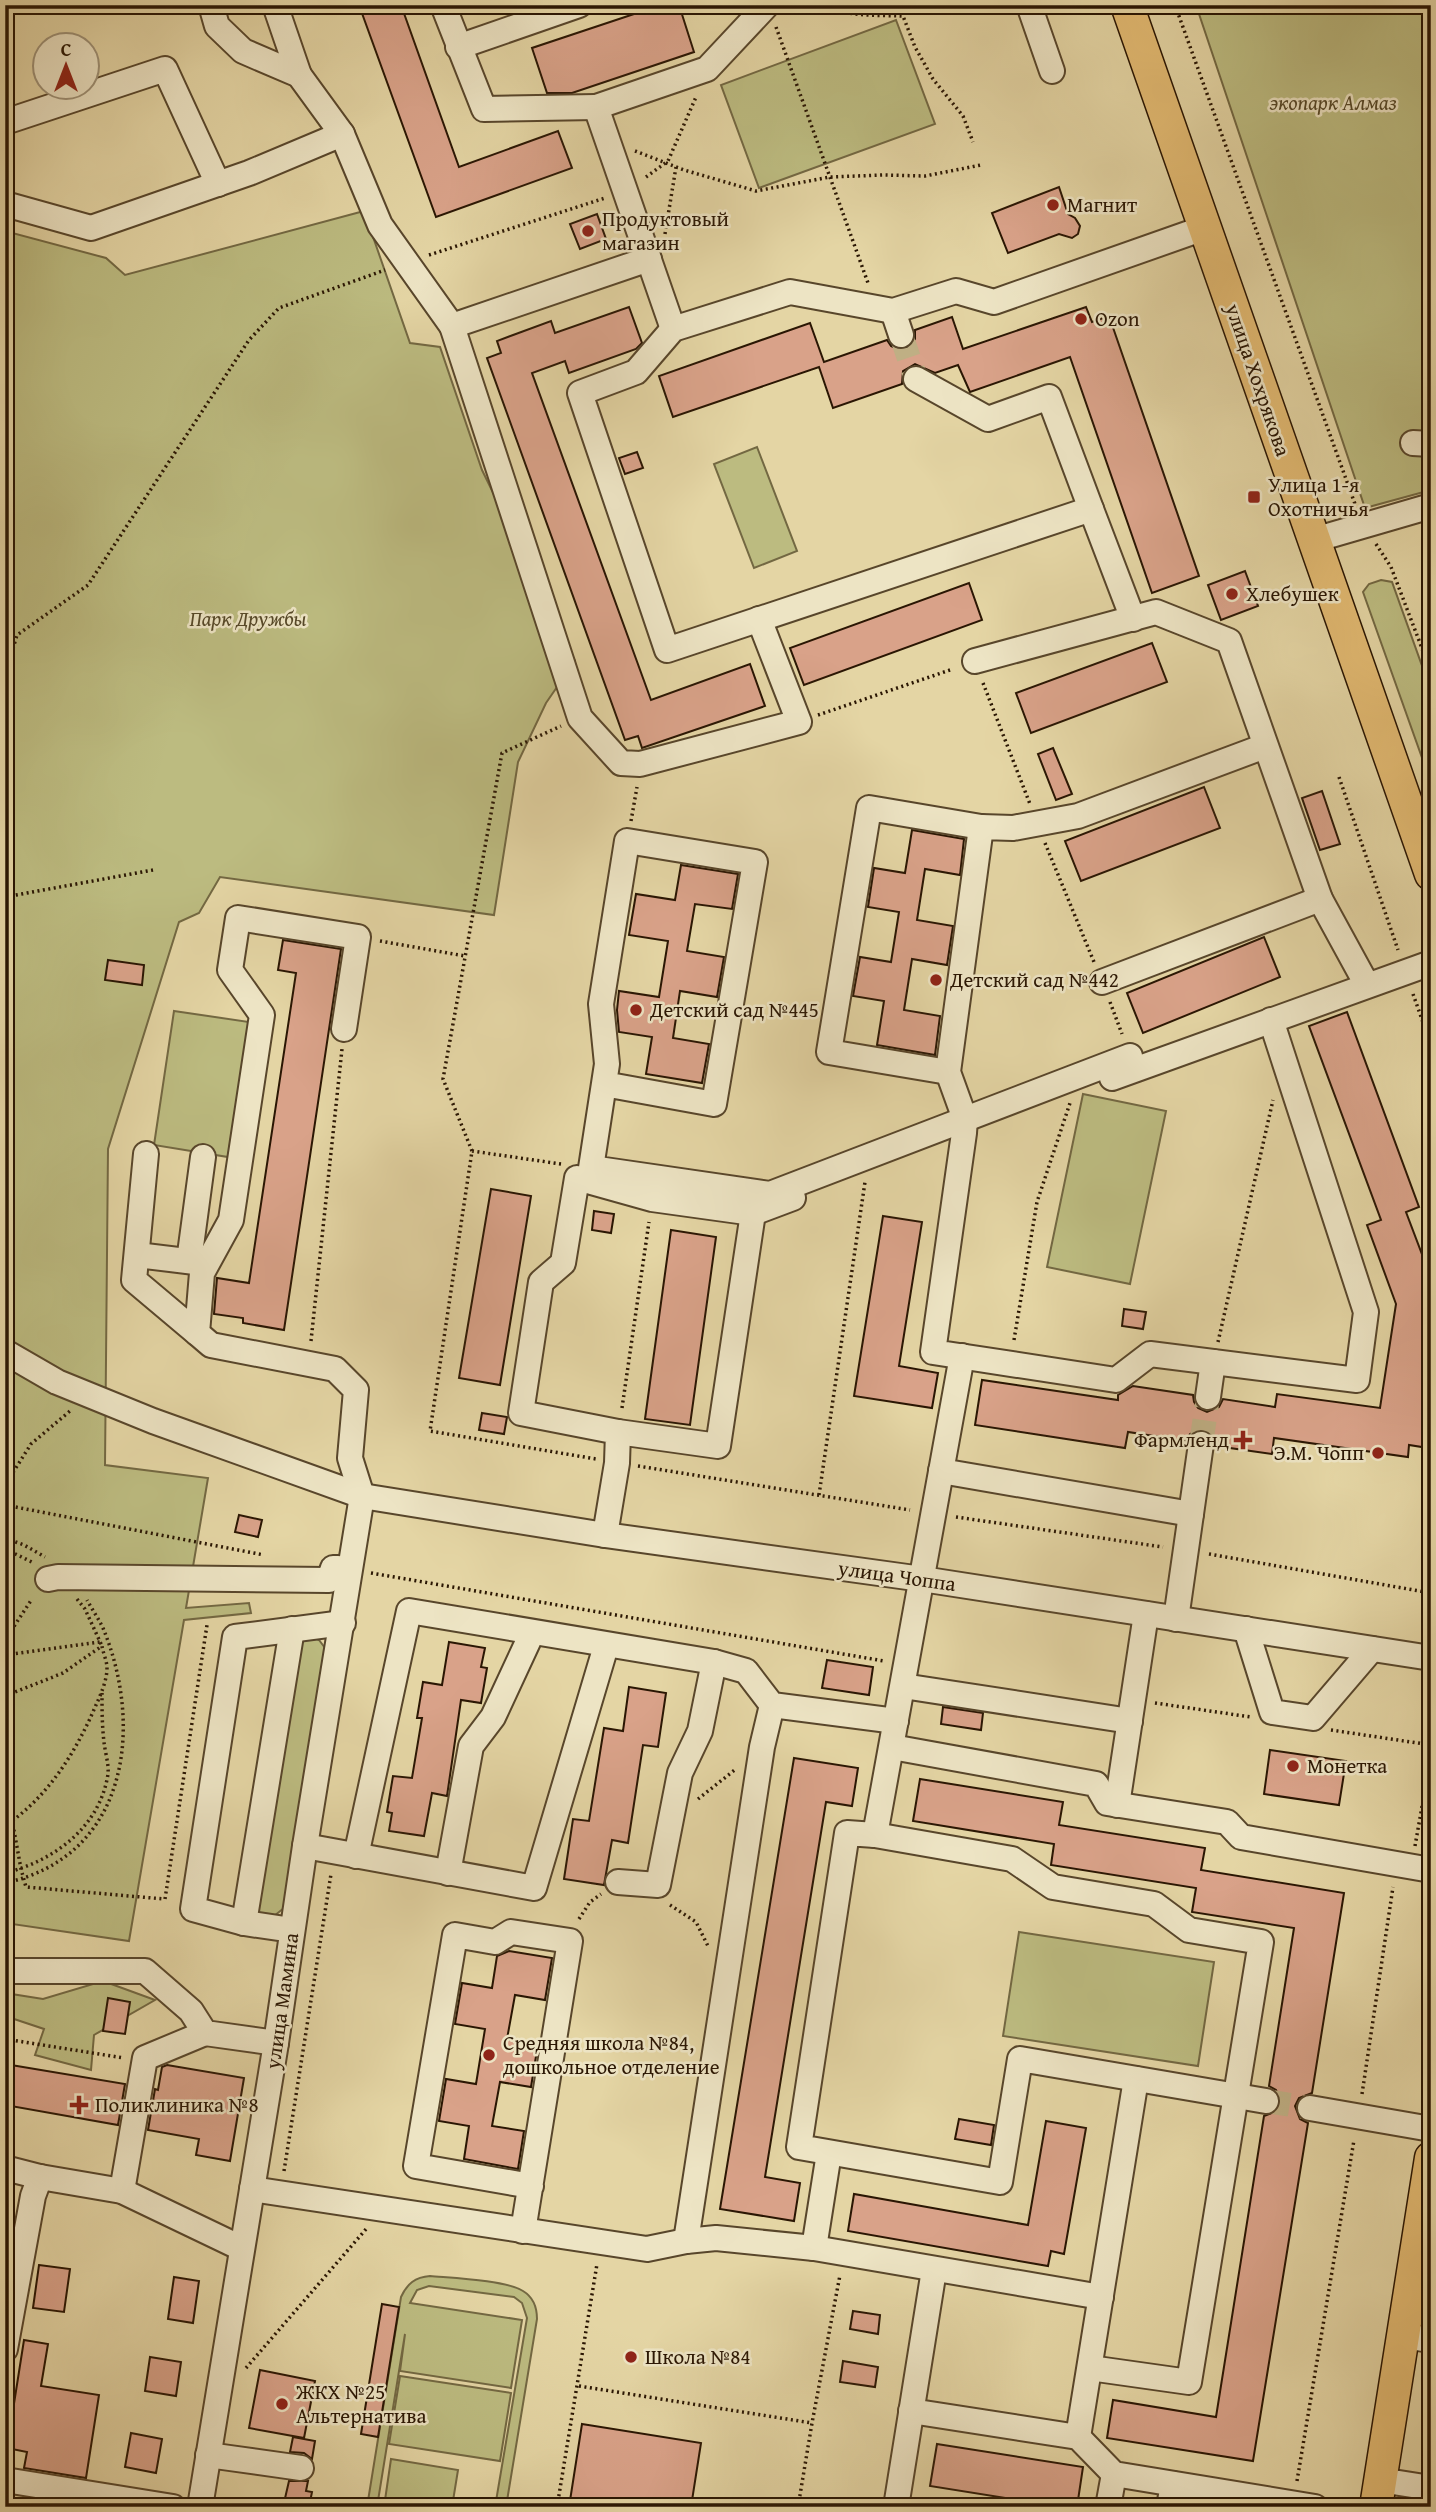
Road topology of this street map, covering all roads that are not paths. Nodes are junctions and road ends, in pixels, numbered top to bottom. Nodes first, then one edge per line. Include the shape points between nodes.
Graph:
1 (211, 5) edge
2 (275, 5) edge
3 (443, 5) edge
4 (579, 5) edge
5 (1028, 5) edge
6 (1126, 5) edge
7 (770, 11) edge
8 (458, 47) junction
9 (1052, 71) dead end
10 (299, 75) junction
11 (596, 107) junction
12 (5, 122) edge
13 (342, 134) junction
14 (218, 184) junction
15 (5, 204) edge
16 (1205, 228) junction
17 (648, 256) junction
18 (885, 309) junction
19 (452, 327) junction
20 (673, 329) junction
21 (901, 335) tunnel mouth
22 (916, 379) tunnel mouth
23 (1431, 506) edge
24 (1091, 509) junction
25 (1314, 540) junction
26 (759, 620) junction
27 (1133, 620) junction
28 (975, 662) dead end
29 (1265, 747) junction
30 (981, 828) junction
31 (1431, 874) edge
32 (1320, 899) junction
33 (1431, 963) edge
34 (1102, 982) dead end
35 (1367, 985) junction
36 (1270, 1020) junction
37 (344, 1029) road end
38 (1130, 1056) dead end
39 (948, 1072) junction
40 (604, 1084) junction
41 (964, 1126) junction
42 (146, 1154) dead end
43 (203, 1157) dead end
44 (753, 1213) junction
45 (136, 1255) junction
46 (198, 1262) junction
47 (197, 1333) junction
48 (5, 1352) edge
49 (962, 1356) junction
50 (1213, 1362) junction
51 (1208, 1397) tunnel mouth
52 (618, 1432) junction
53 (1201, 1444) tunnel mouth
54 (941, 1471) junction
55 (362, 1496) junction
56 (1191, 1514) junction
57 (605, 1535) junction
58 (338, 1568) dead end
59 (57, 1578) road end
60 (922, 1579) junction
61 (1146, 1614) junction
62 (1176, 1619) junction
63 (343, 1623) junction
64 (292, 1629) junction
65 (1246, 1629) junction
66 (532, 1633) junction
67 (606, 1646) junction
68 (1371, 1649) junction
69 (1431, 1658) edge
70 (714, 1662) junction
71 (903, 1686) junction
72 (772, 1705) junction
73 (896, 1721) junction
74 (1130, 1721) junction
75 (892, 1747) junction
76 (1116, 1805) junction
77 (875, 1835) junction
78 (305, 1846) junction
79 (345, 1854) junction
80 (1431, 1870) edge
81 (448, 1872) junction
82 (618, 1882) road end
83 (244, 1923) junction
84 (292, 1930) junction
85 (5, 1970) edge
86 (205, 2033) junction
87 (276, 2043) junction
88 (1136, 2079) junction
89 (1236, 2096) junction
90 (1266, 2101) tunnel mouth
91 (1310, 2108) tunnel mouth
92 (1431, 2129) edge
93 (829, 2152) junction
94 (1431, 2158) edge
95 (5, 2168) edge
96 (40, 2177) junction
97 (531, 2186) junction
98 (252, 2189) junction
99 (122, 2191) junction
100 (523, 2231) junction
101 (686, 2241) junction
102 (241, 2248) junction
103 (814, 2248) junction
104 (1422, 2265) edge
105 (934, 2270) junction
106 (1101, 2297) junction
107 (1417, 2338) edge
108 (5, 2349) edge
109 (1090, 2368) junction
110 (911, 2411) junction
111 (1078, 2437) junction
112 (208, 2455) junction
113 (301, 2468) dead end
114 (1114, 2474) junction
115 (5, 2480) edge
116 (1431, 2488) edge
117 (1378, 2493) edge
118 (1171, 2495) edge
119 (903, 2506) edge
120 (173, 2507) edge
121 (200, 2507) edge
122 (1108, 2507) edge
123 (1315, 2507) edge

1 - 10 street via 217,26 243,51
2 - 10 street
3 - 8 street
4 - 8 street
5 - 9 street
6 - 16 main road, улица Хохрякова
7 - 11 street via 707,69
8 - 11 street via 484,109
10 - 13 street
11 - 17 street
12 - 14 street via 165,69
13 - 14 street
13 - 19 street via 380,225
14 - 15 street via 91,228
16 - 18 street via 994,302 956,291
16 - 25 main road, улица Хохрякова
17 - 19 street
17 - 20 street
18 - 20 street via 790,292
18 - 21 street
19 - 26 street via 580,718 621,763 640,764 799,722
20 - 26 street via 636,372 580,393 667,650
22 - 24 street via 988,419 1049,397
23 - 25 street
24 - 26 street
24 - 27 street
25 - 31 main road, улица Хохрякова
27 - 28 street
27 - 29 street via 1156,612 1229,641
29 - 30 street via 1078,816 1013,828
29 - 32 street
30 - 39 street
30 - 39 street via 869,808 829,1052
32 - 34 street
32 - 35 street
33 - 35 street
35 - 36 street
36 - 41 street via 1074,1092
36 - 50 street via 1366,1312 1357,1380
37 - 46 street via 358,937 237,918 230,970 262,1015 231,1220
38 - 41 street
39 - 41 street
40 - 40 street via 607,1064 601,1004 627,841 755,862 714,1104
40 - 41 street via 591,1168 770,1194
41 - 44 street via 867,1170
41 - 49 street via 933,1352
42 - 45 street
43 - 46 street
44 - 52 street via 718,1446
44 - 52 street via 652,1199 577,1178 563,1263 541,1282 521,1413
45 - 46 street
45 - 47 street via 134,1280
46 - 47 street via 202,1273
47 - 55 street via 211,1345 335,1369 356,1390 350,1458
48 - 55 street, улица Чоппа via 88,1395
49 - 50 street via 1116,1380 1150,1354
49 - 54 street
50 - 51 street
52 - 57 street
53 - 56 street
54 - 56 street
54 - 60 street
55 - 57 street, улица Чоппа
55 - 63 street, улица Мамина
56 - 62 street
57 - 60 street, улица Чоппа
58 - 59 street via 332,1568 330,1580
60 - 61 street, улица Чоппа
60 - 71 street
61 - 62 street, улица Чоппа
61 - 74 street
62 - 65 street, улица Чоппа
63 - 64 street
63 - 78 street, улица Мамина
64 - 83 street
64 - 83 street via 235,1637 193,1909
65 - 68 street, улица Чоппа
65 - 68 street via 1272,1712 1313,1718
66 - 67 street
66 - 79 street via 409,1611
66 - 81 street via 494,1717 471,1746
67 - 70 street
67 - 81 street via 534,1888
68 - 69 street, улица Чоппа
70 - 72 street via 746,1671
70 - 82 street via 700,1731 680,1773 658,1885
71 - 73 street
71 - 74 street
72 - 73 street
72 - 101 street
73 - 75 street
74 - 76 street
75 - 76 street via 1096,1784 1107,1803
75 - 77 street
76 - 80 street via 1227,1822 1241,1837
77 - 89 street via 1012,1859 1053,1887 1154,1904 1189,1930 1261,1942
77 - 93 street via 847,1833 799,2147
78 - 79 street
78 - 84 street, улица Мамина
79 - 81 street
83 - 84 street
84 - 87 street, улица Мамина
85 - 86 street via 145,1971 191,2011
86 - 87 street
86 - 99 street via 145,2059
87 - 98 street, улица Мамина
88 - 89 street
88 - 93 street via 1020,2059 1000,2182
88 - 106 street
89 - 90 street
89 - 109 street via 1189,2382
91 - 92 street
93 - 103 street
94 - 104 main road
95 - 96 street
96 - 99 street
96 - 108 street
97 - 97 street via 570,1941 511,1931 495,1942 455,1936 416,2166
97 - 100 street
98 - 100 street
98 - 102 street, улица Мамина
99 - 102 street
100 - 101 street via 648,2249
101 - 103 street via 716,2238
102 - 112 street, улица Мамина
103 - 105 street
104 - 107 main road
105 - 106 street
105 - 110 street
106 - 109 street
107 - 117 main road
109 - 111 street
110 - 111 street
110 - 119 street
111 - 114 street
112 - 113 street
112 - 121 street, улица Мамина
114 - 118 street
114 - 122 street
115 - 120 street
116 - 117 street
118 - 123 street

